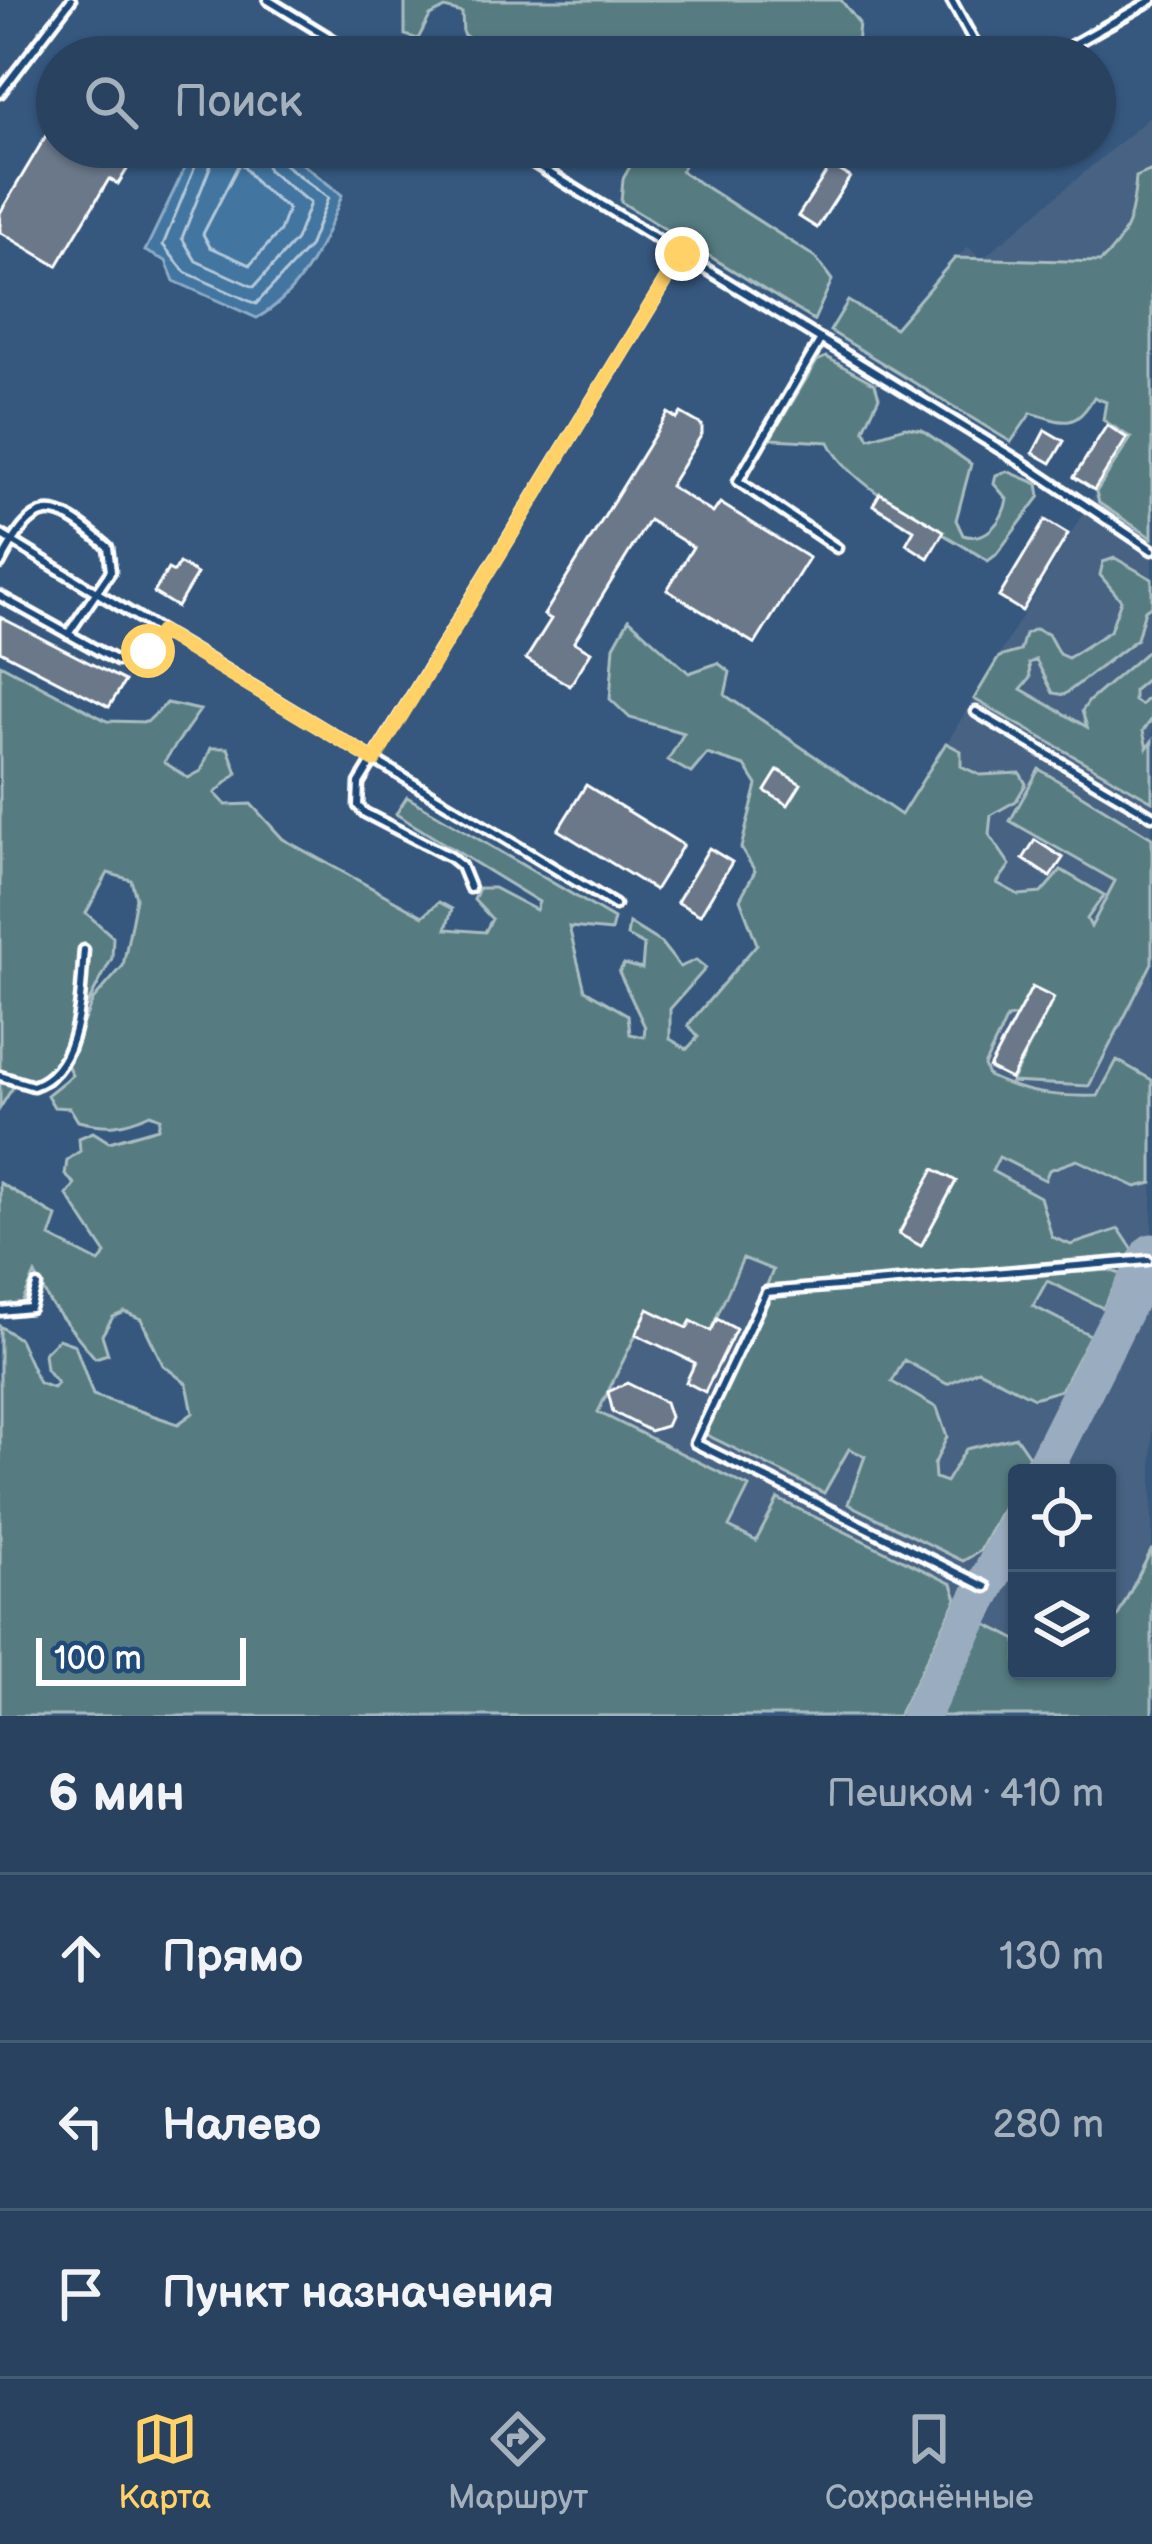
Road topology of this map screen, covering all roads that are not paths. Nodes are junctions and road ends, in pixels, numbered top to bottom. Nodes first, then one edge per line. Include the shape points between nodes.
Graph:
1 (71, 0) edge
2 (268, 0) edge
3 (951, 0) edge
4 (1152, 0) edge
5 (44, 36) edge
6 (327, 36) edge
7 (970, 36) edge
8 (1088, 36) edge
9 (36, 46) edge
10 (0, 93) edge
11 (541, 168) edge
12 (682, 254) junction
13 (821, 340) junction
14 (0, 534) edge
15 (12, 542) junction
16 (837, 548) dead end
17 (1152, 550) edge
18 (0, 564) edge
19 (97, 593) junction
20 (0, 596) edge
21 (161, 632) junction
22 (68, 634) junction
23 (976, 712) dead end
24 (374, 760) junction
25 (1152, 816) edge
26 (470, 888) dead end
27 (615, 904) dead end
28 (84, 950) dead end
29 (0, 1076) edge
30 (1148, 1260) dead end
31 (37, 1286) dead end
32 (0, 1311) edge
33 (986, 1587) dead end

1 - 5 lane
2 - 6 lane
3 - 7 lane
4 - 8 lane
9 - 10 lane
11 - 12 lane
12 - 13 lane
12 - 24 lane
13 - 16 lane via 737,481
13 - 17 lane
14 - 15 lane
15 - 18 lane
15 - 19 lane
15 - 19 lane via 40,511 91,532 112,558
19 - 21 lane
19 - 22 lane
20 - 22 lane
21 - 22 lane via 148,651 126,661
21 - 24 lane
23 - 25 lane
24 - 26 lane via 359,783 358,806 450,857
24 - 27 lane
28 - 29 lane via 78,1024 55,1073 33,1086
30 - 33 lane via 766,1292 695,1443
31 - 32 lane via 29,1308

